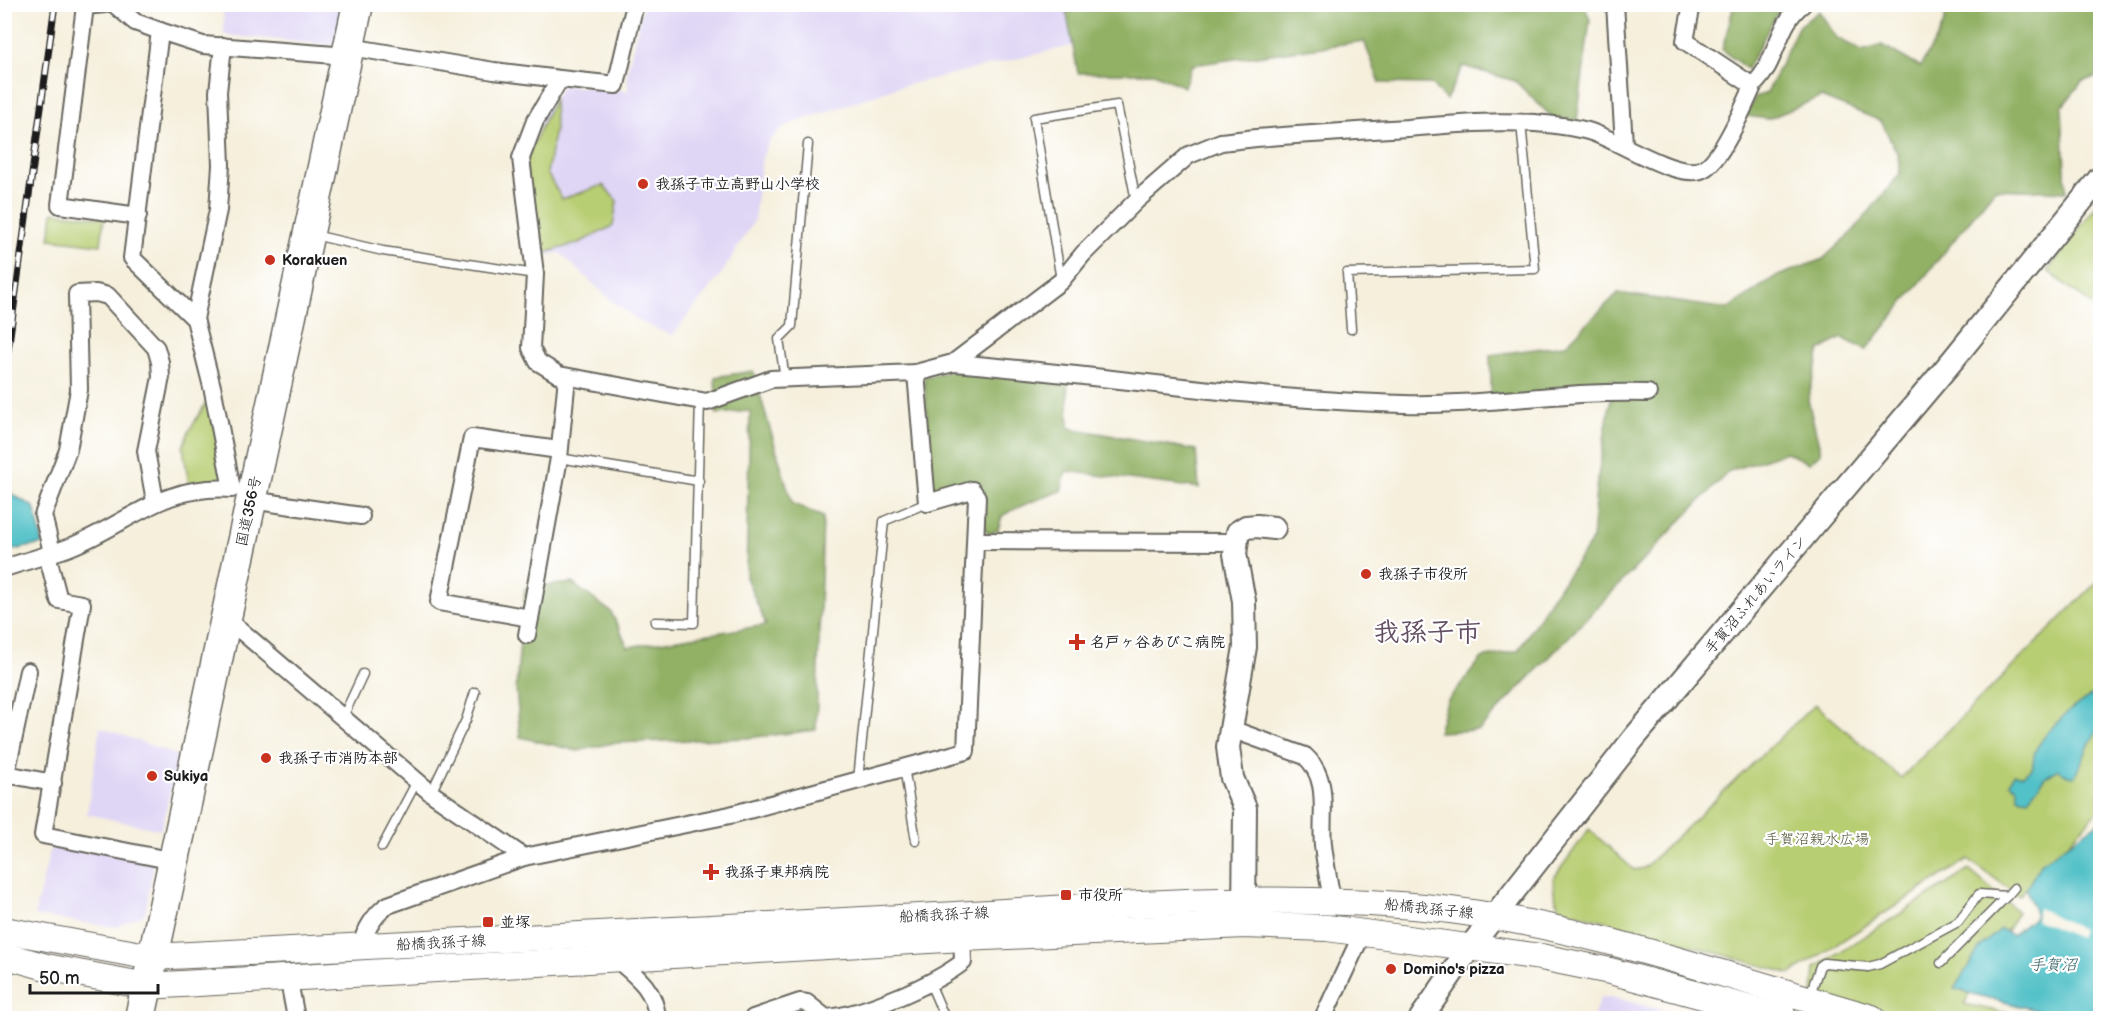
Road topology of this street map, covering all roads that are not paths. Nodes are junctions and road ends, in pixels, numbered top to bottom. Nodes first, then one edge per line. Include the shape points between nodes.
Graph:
1 (105, 4) edge
2 (114, 4) edge
3 (358, 4) edge
4 (635, 4) edge
5 (1615, 4) edge
6 (1692, 4) edge
7 (1803, 4) edge
8 (160, 31) junction
9 (223, 46) junction
10 (349, 52) junction
11 (560, 79) junction
12 (1753, 86) junction
13 (1521, 123) junction
14 (808, 144) dead end
15 (1624, 144) junction
16 (2100, 178) edge
17 (1136, 201) junction
18 (138, 216) junction
19 (309, 233) junction
20 (535, 274) junction
21 (1061, 281) junction
22 (195, 319) junction
23 (1351, 329) dead end
24 (953, 363) junction
25 (916, 373) junction
26 (567, 377) junction
27 (786, 380) junction
28 (1648, 393) dead end
29 (700, 400) junction
30 (559, 454) junction
31 (699, 481) junction
32 (241, 495) junction
33 (155, 501) junction
34 (927, 503) junction
35 (361, 516) dead end
36 (1274, 528) dead end
37 (976, 541) junction
38 (1235, 542) junction
39 (49, 553) junction
40 (4, 568) edge
41 (225, 618) junction
42 (530, 618) junction
43 (656, 622) dead end
44 (527, 635) dead end
45 (28, 671) dead end
46 (363, 674) dead end
47 (475, 692) dead end
48 (343, 717) junction
49 (1231, 729) junction
50 (904, 767) junction
51 (417, 780) junction
52 (858, 780) junction
53 (53, 783) junction
54 (431, 792) junction
55 (916, 841) dead end
56 (382, 848) dead end
57 (524, 857) junction
58 (174, 861) junction
59 (2014, 888) dead end
60 (2007, 896) junction
61 (1332, 900) junction
62 (1244, 913) junction
63 (1496, 916) junction
64 (962, 926) junction
65 (4, 930) edge
66 (1363, 932) junction
67 (590, 935) junction
68 (359, 947) junction
69 (1470, 947) junction
70 (4, 955) edge
71 (617, 959) junction
72 (1941, 963) dead end
73 (150, 971) junction
74 (288, 976) junction
75 (929, 981) junction
76 (1812, 1001) junction
77 (822, 1016) edge
78 (140, 1018) edge
79 (296, 1018) edge
80 (657, 1018) edge
81 (753, 1018) edge
82 (945, 1018) edge
83 (1323, 1018) edge
84 (1421, 1018) edge
85 (1784, 1018) edge
86 (1872, 1018) edge

1 - 18 street via 85,6 60,205
2 - 8 street via 135,22
3 - 10 highway, 国道356号
4 - 11 street via 616,85
5 - 15 street
6 - 12 street via 1685,41
7 - 12 street via 1787,21 1762,77
8 - 9 street via 203,45
8 - 18 street
9 - 10 street
9 - 22 street via 218,92 218,210
10 - 11 street
10 - 19 highway, 国道356号
11 - 20 street via 535,121 521,158
12 - 15 street via 1714,160 1703,170 1687,172 1672,168
13 - 15 street via 1555,123 1589,130
13 - 17 street via 1464,123 1221,142 1189,155
13 - 23 lane via 1535,269 1347,273
14 - 27 lane via 792,326 779,339
16 - 63 street, 手賀沼ふれあいライン via 1952,361 1634,738
17 - 21 street
17 - 21 lane via 1117,105 1034,118
18 - 22 street via 132,258
19 - 20 lane via 383,251
19 - 32 highway, 国道356号
20 - 26 street via 531,348 538,362
21 - 24 street
22 - 32 street
24 - 25 street
24 - 28 street via 1312,400 1479,403 1598,391
25 - 27 street
25 - 34 street
26 - 29 street
26 - 30 street
27 - 29 street via 771,380 707,402
29 - 31 lane
30 - 31 lane
30 - 42 street
30 - 42 street via 472,438 439,602
31 - 43 lane via 694,623
32 - 33 street via 185,493
32 - 35 street
32 - 41 highway, 国道356号
33 - 39 street via 71,547
33 - 39 street via 146,451 160,377 156,348 108,296 96,292 77,294 79,390 68,450 43,515
34 - 37 street via 972,490 976,497
34 - 52 lane via 884,521
36 - 38 street via 1246,527 1238,532
37 - 38 street
37 - 50 street via 966,751
38 - 49 street via 1244,601 1245,647
39 - 40 street
39 - 53 street via 59,600 82,604
41 - 48 street
41 - 58 highway, 国道356号
42 - 44 street
45 - 53 street via 6,774
46 - 48 lane
47 - 54 lane via 466,720
48 - 51 street
49 - 61 street via 1310,760 1322,785 1323,842
49 - 62 street via 1229,764 1245,808
50 - 52 street
50 - 55 lane
51 - 54 street
51 - 56 lane
52 - 57 street via 730,815
53 - 58 street via 43,835
54 - 57 street
57 - 68 street via 388,904 368,927
58 - 73 highway, 国道356号
59 - 60 lane
60 - 72 lane
60 - 76 lane via 1979,894 1958,922 1874,966 1824,963
61 - 62 main road, 船橋我孫子線
61 - 63 main road, 船橋我孫子線
62 - 64 main road, 船橋我孫子線
62 - 66 main road, 船橋我孫子線 via 1289,926
63 - 69 street, 手賀沼ふれあいライン
63 - 76 main road, 船橋我孫子線 via 1616,943
64 - 67 main road, 船橋我孫子線
64 - 71 main road, 船橋我孫子線
64 - 75 street via 963,962
65 - 73 main road, 船橋我孫子線
66 - 69 main road, 船橋我孫子線
66 - 83 street
67 - 68 main road, 船橋我孫子線
67 - 71 street
68 - 73 main road, 船橋我孫子線
69 - 84 street, 手賀沼ふれあいライン
69 - 85 main road, 船橋我孫子線 via 1610,971
70 - 73 main road, 船橋我孫子線 via 46,967
71 - 74 main road, 船橋我孫子線
71 - 80 street via 646,984 656,1002
73 - 74 main road, 船橋我孫子線
73 - 78 highway, 国道356号
74 - 79 street
75 - 77 street via 843,1017
75 - 82 lane
76 - 86 main road, 船橋我孫子線
77 - 81 street via 800,1002

